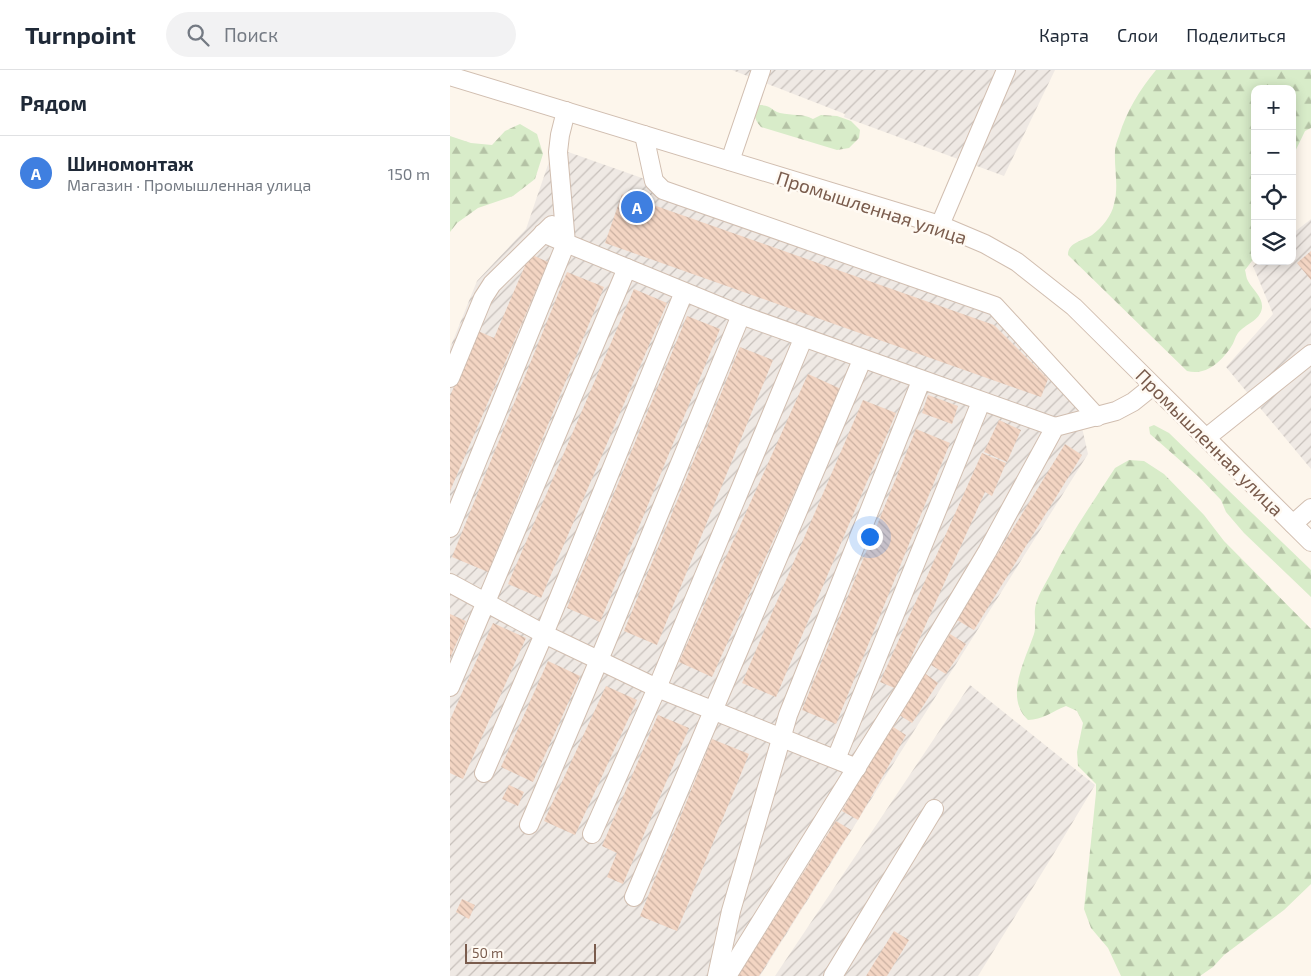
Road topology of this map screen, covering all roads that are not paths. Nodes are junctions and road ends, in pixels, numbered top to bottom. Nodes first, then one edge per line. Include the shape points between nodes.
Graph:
1 (761, 70) edge
2 (1006, 70) edge
3 (450, 76) edge
4 (566, 111) junction
5 (644, 135) junction
6 (730, 161) junction
7 (564, 213) junction
8 (940, 225) junction
9 (543, 234) junction
10 (566, 243) junction
11 (627, 268) junction
12 (684, 292) junction
13 (740, 316) junction
14 (803, 339) junction
15 (1311, 354) edge
16 (862, 360) junction
17 (450, 378) edge
18 (921, 381) junction
19 (1153, 386) junction
20 (981, 402) junction
21 (1097, 417) junction
22 (1055, 427) junction
23 (1206, 438) junction
24 (1311, 508) edge
25 (1293, 524) junction
26 (450, 528) edge
27 (1311, 542) edge
28 (450, 583) edge
29 (486, 604) junction
30 (544, 634) junction
31 (599, 660) junction
32 (450, 687) edge
33 (657, 688) junction
34 (713, 711) junction
35 (782, 737) junction
36 (836, 759) junction
37 (857, 768) junction
38 (484, 772) dead end
39 (934, 809) dead end
40 (529, 825) dead end
41 (592, 834) dead end
42 (634, 898) dead end
43 (717, 976) edge
44 (727, 976) edge
45 (833, 976) edge

1 - 6 street
2 - 8 street
3 - 4 street, Промышленная улица
4 - 5 street, Промышленная улица
4 - 7 street via 558,152
5 - 6 street, Промышленная улица
5 - 21 street via 654,181 663,190 995,306
6 - 8 street, Промышленная улица
7 - 9 street
7 - 10 street
8 - 19 street, Промышленная улица via 985,244 1024,268 1074,307
9 - 10 street
9 - 17 street via 482,298
10 - 11 street
10 - 26 street
11 - 12 street
11 - 29 street
12 - 13 street
12 - 30 street
13 - 14 street
13 - 31 street
14 - 16 street
14 - 33 street
15 - 23 street
16 - 18 street
16 - 34 street
18 - 20 street
18 - 35 street
19 - 21 street via 1133,402
19 - 23 street, Промышленная улица
20 - 22 street
20 - 36 street
21 - 22 street
22 - 37 street via 988,552
23 - 25 street, Промышленная улица
24 - 25 street
25 - 27 street, Промышленная улица
28 - 29 street
29 - 30 street
29 - 32 street
30 - 31 street
30 - 38 street
31 - 33 street
31 - 40 street
33 - 34 street
33 - 41 street
34 - 35 street
34 - 42 street
35 - 36 street
35 - 43 street via 731,911
36 - 37 street
37 - 44 street
39 - 45 street

